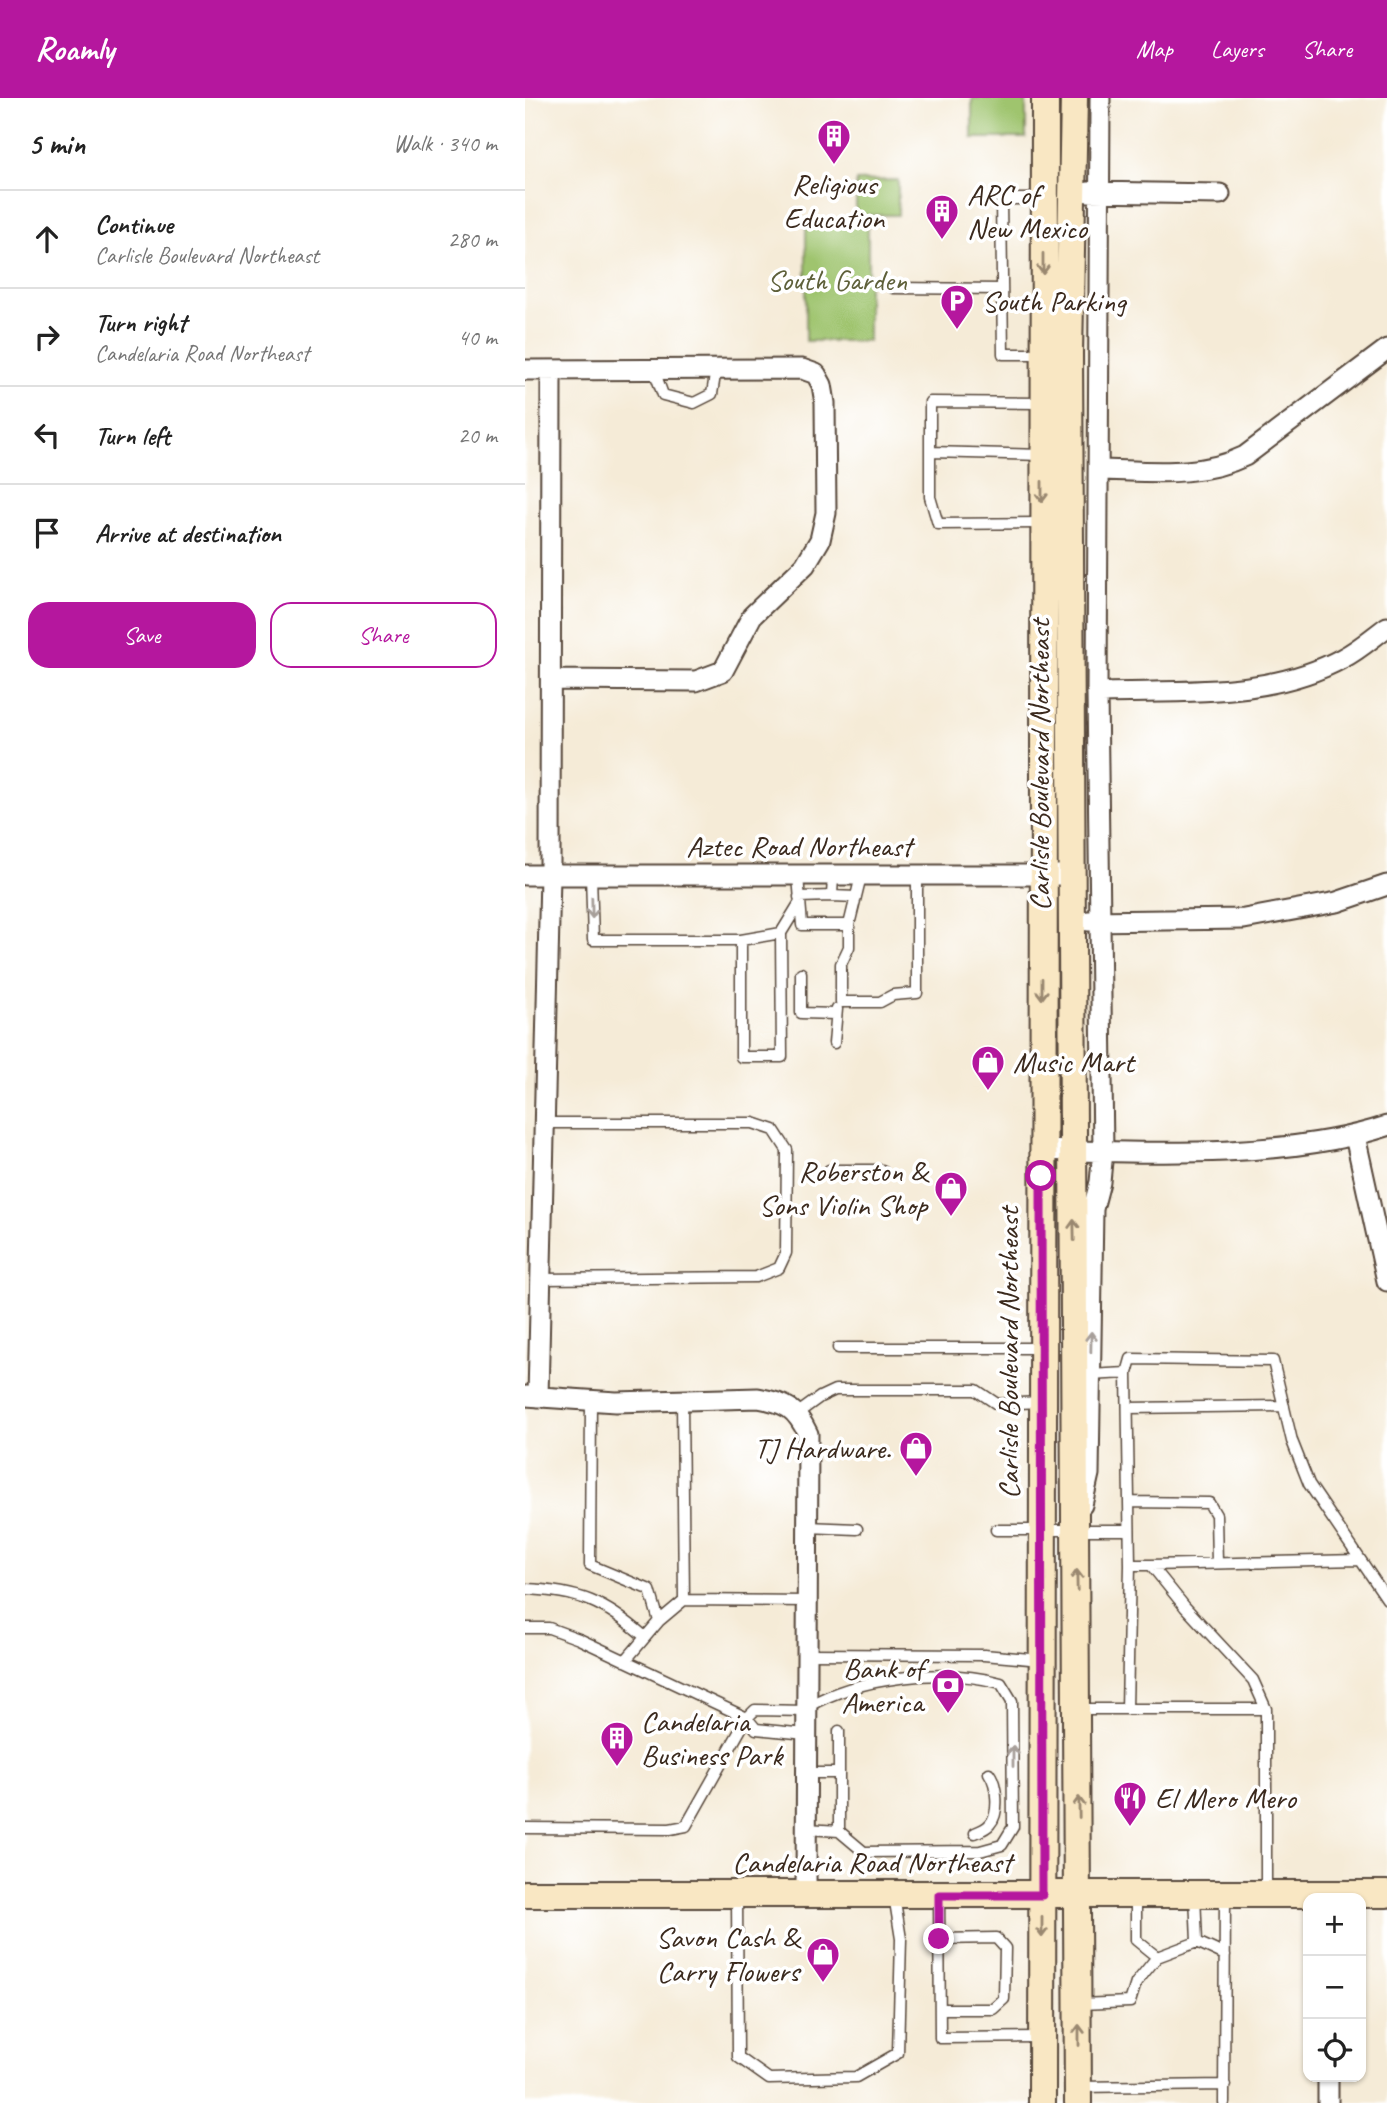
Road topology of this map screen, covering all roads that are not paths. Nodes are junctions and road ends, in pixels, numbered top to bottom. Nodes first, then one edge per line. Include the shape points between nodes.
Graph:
1 (1045, 98) edge
2 (1074, 98) edge
3 (1100, 98) edge
4 (1071, 191) junction
5 (1044, 192) junction
6 (1101, 192) junction
7 (1220, 194) dead end
8 (893, 288) dead end
9 (1002, 289) junction
10 (1387, 349) edge
11 (1043, 354) junction
12 (716, 369) junction
13 (525, 370) edge
14 (551, 370) junction
15 (654, 370) junction
16 (1043, 403) junction
17 (930, 452) junction
18 (1042, 455) junction
19 (1070, 457) junction
20 (1099, 470) junction
21 (1042, 523) junction
22 (1387, 627) edge
23 (551, 680) junction
24 (1097, 693) junction
25 (525, 875) edge
26 (550, 875) junction
27 (591, 875) junction
28 (833, 875) junction
29 (1073, 875) junction
30 (798, 876) junction
31 (861, 876) junction
32 (917, 876) junction
33 (1042, 876) junction
34 (1387, 885) edge
35 (832, 896) junction
36 (856, 897) junction
37 (800, 900) junction
38 (1042, 921) junction
39 (1086, 921) junction
40 (849, 925) junction
41 (781, 933) junction
42 (741, 940) junction
43 (801, 973) dead end
44 (841, 1002) junction
45 (835, 1014) junction
46 (834, 1043) dead end
47 (545, 1124) junction
48 (1387, 1126) edge
49 (1355, 1136) junction
50 (1041, 1150) junction
51 (1073, 1151) junction
52 (1103, 1151) junction
53 (829, 1170) dead end
54 (882, 1170) dead end
55 (541, 1279) junction
56 (1387, 1281) edge
57 (838, 1348) dead end
58 (1042, 1348) junction
59 (1127, 1373) junction
60 (1083, 1375) junction
61 (532, 1397) edge
62 (682, 1400) junction
63 (591, 1401) junction
64 (1042, 1402) junction
65 (997, 1404) junction
66 (1284, 1406) junction
67 (1128, 1408) junction
68 (798, 1413) junction
69 (996, 1416) dead end
70 (1129, 1502) junction
71 (807, 1527) junction
72 (857, 1529) dead end
73 (996, 1530) dead end
74 (1129, 1530) junction
75 (1042, 1531) junction
76 (1076, 1531) junction
77 (1359, 1560) junction
78 (1217, 1563) junction
79 (1130, 1565) junction
80 (1151, 1565) junction
81 (525, 1589) edge
82 (1387, 1599) edge
83 (684, 1600) junction
84 (807, 1601) junction
85 (659, 1621) junction
86 (525, 1628) edge
87 (645, 1637) junction
88 (807, 1654) junction
89 (1042, 1660) junction
90 (625, 1661) junction
91 (806, 1709) junction
92 (1078, 1709) junction
93 (1127, 1709) junction
94 (1266, 1709) junction
95 (747, 1717) junction
96 (839, 1731) dead end
97 (806, 1734) junction
98 (805, 1773) junction
99 (839, 1773) junction
100 (989, 1773) dead end
101 (525, 1828) edge
102 (807, 1829) junction
103 (839, 1831) junction
104 (975, 1833) dead end
105 (525, 1894) edge
106 (737, 1894) junction
107 (806, 1894) junction
108 (1387, 1894) edge
109 (894, 1895) junction
110 (939, 1895) junction
111 (1042, 1895) junction
112 (1136, 1895) junction
113 (1195, 1895) junction
114 (1226, 1895) junction
115 (1266, 1895) junction
116 (1366, 1895) edge
117 (1079, 1896) junction
118 (1303, 1896) edge
119 (939, 1939) junction
120 (1197, 1942) junction
121 (1225, 1955) junction
122 (1157, 1957) junction
123 (1079, 2004) junction
124 (940, 2009) junction
125 (1042, 2037) junction
126 (1328, 2082) edge
127 (1224, 2085) junction
128 (1078, 2095) edge
129 (1042, 2103) edge
130 (1224, 2103) edge
131 (1328, 2103) edge

1 - 5 main road, Carlisle Boulevard Northeast
2 - 4 main road, Carlisle Boulevard Northeast
3 - 6 street
4 - 5 street
4 - 6 street
4 - 19 main road, Carlisle Boulevard Northeast
5 - 9 lane via 1030,200 1001,200
5 -> 11 main road, Carlisle Boulevard Northeast
6 - 7 street
6 - 20 street
8 - 9 lane
9 - 11 lane via 1003,354
10 - 20 street via 1245,456 1225,466 1195,471
11 - 16 main road, Carlisle Boulevard Northeast
12 - 15 street
12 - 15 lane via 712,394 694,403 663,395
12 - 23 street via 802,369 816,374 825,403 826,513 820,540 805,565 752,616 723,671 696,681
13 - 14 street
14 - 15 street
14 - 23 street
16 - 17 lane via 930,402
16 - 18 main road, Carlisle Boulevard Northeast
17 - 18 lane
17 - 21 lane via 930,497 938,524
18 - 19 lane
18 -> 21 main road, Carlisle Boulevard Northeast
19 - 29 main road, Carlisle Boulevard Northeast
20 - 24 street
21 - 33 main road, Carlisle Boulevard Northeast
22 - 24 street via 1343,658 1292,679 1246,689
23 - 26 street
24 - 39 street
25 - 26 street, Aztec Road Northeast
26 - 27 street, Aztec Road Northeast
26 - 47 street
27 - 30 street, Aztec Road Northeast
27 -> 42 lane via 593,940
28 - 30 street, Aztec Road Northeast
28 - 31 street, Aztec Road Northeast
28 - 35 lane
29 - 33 street, Aztec Road Northeast
29 - 39 main road, Carlisle Boulevard Northeast
30 - 37 lane
31 - 32 street, Aztec Road Northeast
31 - 36 lane
32 - 33 street, Aztec Road Northeast
32 - 44 lane via 917,993 893,995 880,1002
33 - 38 main road, Carlisle Boulevard Northeast
34 - 39 street via 1336,902 1244,919
35 - 36 lane
35 - 37 lane
36 - 40 lane
37 - 40 lane via 802,925
37 - 41 lane
38 - 39 street
38 -> 50 main road, Carlisle Boulevard Northeast
39 - 51 main road, Carlisle Boulevard Northeast
39 - 52 street
40 - 44 lane via 849,947 841,964
41 - 42 lane
41 - 42 lane via 782,1057 741,1057
43 - 45 lane via 801,1013
44 - 45 lane
45 - 46 lane
47 - 55 street
47 - 55 lane via 753,1123 774,1130 787,1150 786,1253 779,1268 756,1277
48 - 49 street
49 - 52 street via 1262,1149
49 - 56 street
50 - 51 street
50 - 58 main road, Carlisle Boulevard Northeast
51 - 52 street
60 -> 51 main road, Carlisle Boulevard Northeast
60 -> 52 street via 1093,1209
53 - 54 lane
55 - 61 street
57 - 58 lane
58 - 64 main road, Carlisle Boulevard Northeast
59 - 60 lane
59 - 66 lane via 1131,1359 1273,1362
59 - 67 lane
60 - 76 main road, Carlisle Boulevard Northeast
61 - 63 street
62 - 63 street
62 - 68 street via 758,1398 778,1401
62 - 83 lane
63 - 85 lane via 590,1565 650,1590
64 - 65 lane
64 - 75 main road, Carlisle Boulevard Northeast
65 - 68 lane via 976,1390 835,1390
65 - 69 lane
66 - 67 lane
66 - 77 lane via 1309,1484
67 - 70 lane
68 - 71 street via 808,1434
70 - 74 lane
70 - 78 lane via 1209,1503 1216,1516
71 - 72 lane
71 - 84 street
73 - 75 lane
74 - 76 lane
74 - 79 lane
75 - 76 lane
75 - 89 main road, Carlisle Boulevard Northeast
92 -> 76 main road, Carlisle Boulevard Northeast
77 - 78 lane
77 - 82 lane
78 - 80 lane
79 - 80 lane
79 - 93 lane
80 - 94 lane via 1253,1680
81 - 87 lane via 578,1594 614,1610
83 - 84 lane
83 - 85 lane
84 - 88 street
85 - 87 lane
86 - 90 lane via 549,1628
87 - 90 lane
88 - 89 lane via 984,1655
88 - 91 street
89 - 111 main road, Carlisle Boulevard Northeast
90 - 95 lane
91 - 95 lane via 755,1710
91 - 97 street
103 -> 91 lane via 864,1852 980,1851 1002,1845 1013,1827 1012,1701 1001,1683 981,1678 905,1678 828,1695
92 - 93 lane
117 -> 92 main road, Carlisle Boulevard Northeast
93 - 94 lane
94 - 115 lane
95 - 97 lane via 756,1729
95 - 101 lane via 686,1826
96 - 99 lane
97 - 98 street
98 - 99 lane
98 - 102 street
99 - 103 lane
100 - 104 lane via 995,1782 994,1816 989,1826
102 - 103 lane
102 - 107 street
105 - 106 main road, Candelaria Road Northeast
106 - 107 main road, Candelaria Road Northeast
106 - 109 lane via 738,2057 769,2079 856,2077 898,2053 901,1939
107 - 109 main road, Candelaria Road Northeast
108 - 116 main road, Candelaria Road Northeast
109 - 110 main road, Candelaria Road Northeast
110 - 111 main road, Candelaria Road Northeast
110 - 119 lane
111 - 117 main road, Candelaria Road Northeast
111 -> 125 main road, Carlisle Boulevard Northeast
112 - 113 main road, Candelaria Road Northeast
112 - 117 main road, Candelaria Road Northeast
112 - 122 lane via 1136,1940
113 - 114 main road, Candelaria Road Northeast
113 - 120 lane
114 - 115 main road, Candelaria Road Northeast
114 - 121 lane
115 - 118 main road, Candelaria Road Northeast
117 - 123 main road, Carlisle Boulevard Northeast
119 - 124 lane
119 - 124 lane via 996,1938 1005,1948 1005,1998 999,2004 993,2009
120 - 121 lane
120 - 122 lane
121 - 127 lane
122 - 123 lane via 1136,1983 1130,2002
128 -> 123 main road, Carlisle Boulevard Northeast
124 - 125 lane via 940,2038
125 - 129 main road, Carlisle Boulevard Northeast
126 - 131 street
127 - 128 lane
127 - 130 lane

